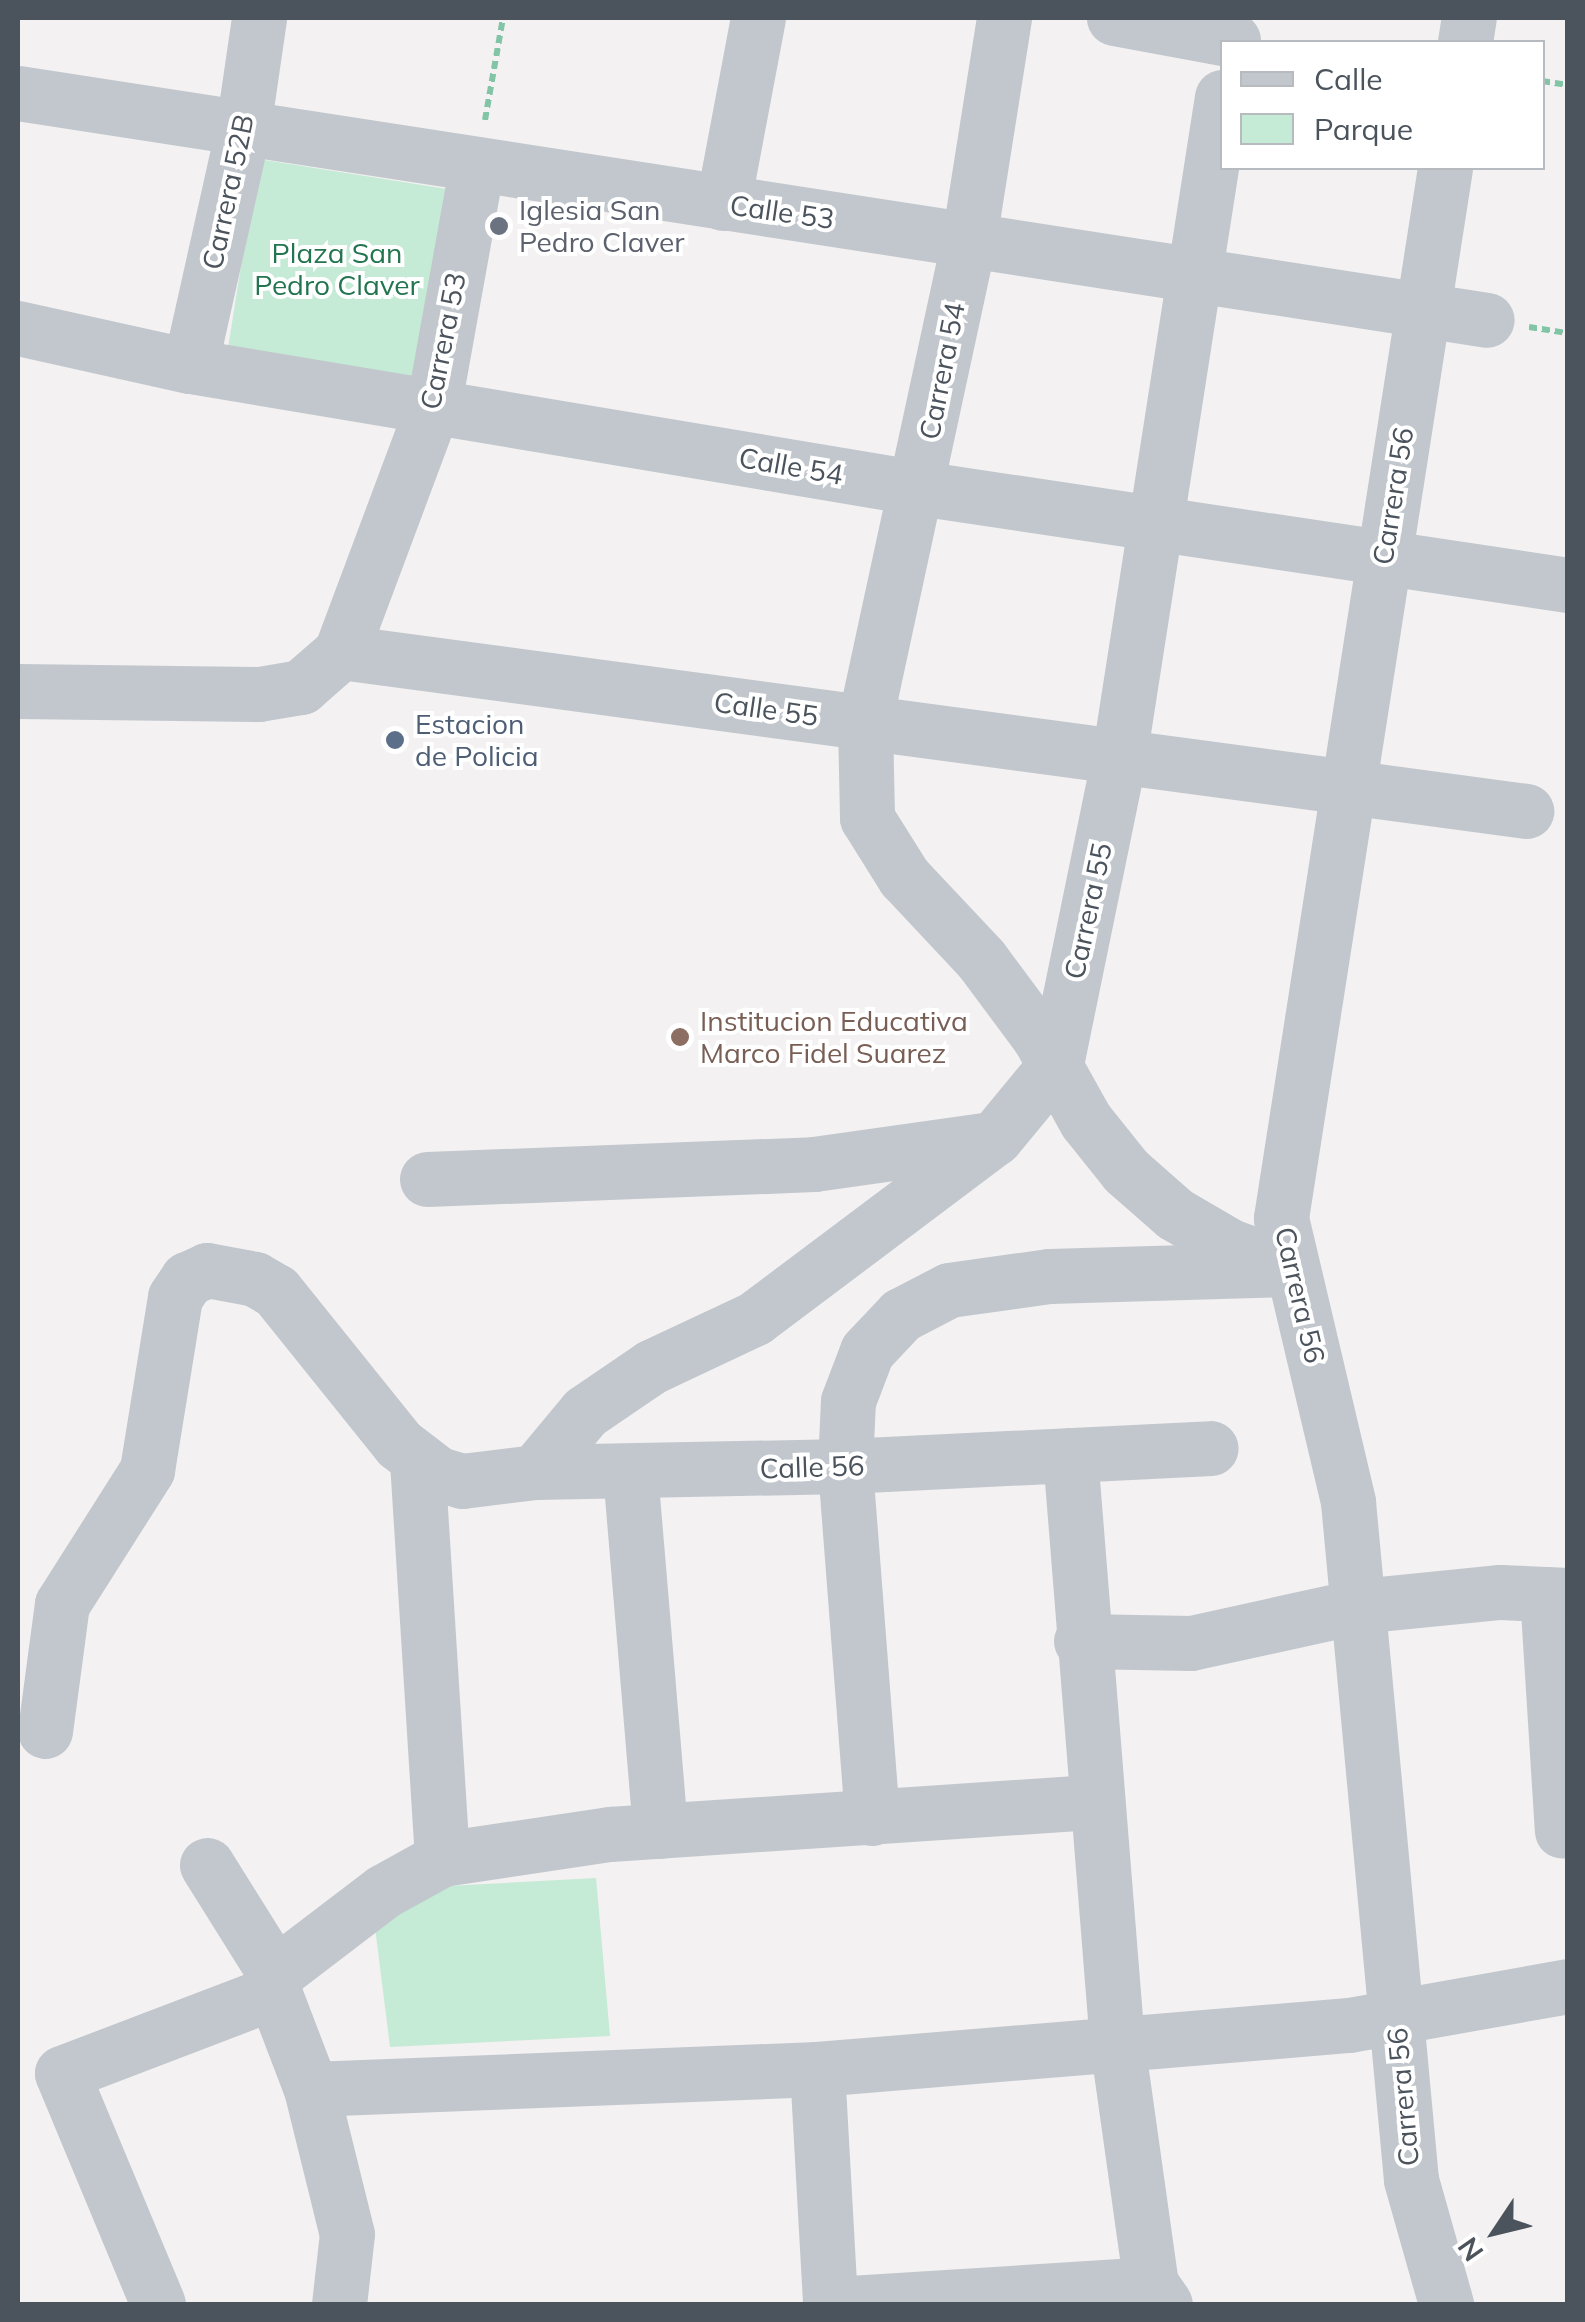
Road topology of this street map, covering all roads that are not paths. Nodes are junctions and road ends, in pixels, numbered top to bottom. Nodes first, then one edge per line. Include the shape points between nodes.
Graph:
1 (258, 18) edge
2 (758, 18) edge
3 (1004, 18) edge
4 (1114, 18) edge
5 (1234, 33) edge
6 (18, 94) edge
7 (1220, 109) edge
8 (243, 128) junction
9 (476, 164) junction
10 (1445, 170) edge
11 (723, 203) junction
12 (969, 239) junction
13 (1191, 276) junction
14 (1422, 312) junction
15 (1487, 320) dead end
16 (18, 328) edge
17 (190, 366) junction
18 (434, 404) junction
19 (919, 488) junction
20 (1155, 524) junction
21 (1384, 553) junction
22 (1568, 585) edge
23 (341, 652) junction
24 (18, 691) edge
25 (865, 722) junction
26 (1119, 757) junction
27 (1346, 787) junction
28 (1526, 811) dead end
29 (1056, 1064) junction
30 (995, 1138) junction
31 (426, 1179) dead end
32 (1291, 1268) junction
33 (1211, 1448) dead end
34 (1070, 1455) junction
35 (417, 1461) junction
36 (845, 1466) junction
37 (535, 1472) junction
38 (630, 1472) junction
39 (1558, 1594) edge
40 (1360, 1606) junction
41 (1080, 1641) junction
42 (46, 1732) dead end
43 (1095, 1802) junction
44 (872, 1818) junction
45 (1562, 1830) dead end
46 (635, 1832) junction
47 (442, 1859) junction
48 (208, 1865) dead end
49 (274, 1983) junction
50 (1568, 1986) edge
51 (1395, 2014) junction
52 (1116, 2042) junction
53 (817, 2069) junction
54 (310, 2089) junction
55 (1158, 2294) edge
56 (158, 2304) edge
57 (339, 2304) edge
58 (832, 2304) edge
59 (1446, 2304) edge

1 - 8 street, Carrera 52B
2 - 11 street
3 - 12 street, Carrera 54
4 - 5 street
6 - 8 street, Calle 53
7 - 13 street, Carrera 55
8 - 9 street, Calle 53
8 - 17 street, Carrera 52B
9 - 11 street, Calle 53
9 - 18 street, Carrera 53
10 - 14 street, Carrera 56
11 - 12 street, Calle 53
12 - 13 street, Calle 53
12 - 19 street, Carrera 54
13 - 14 street, Calle 53
13 - 20 street, Carrera 55
14 - 15 street, Calle 53
14 - 21 street, Carrera 56
16 - 17 street, Calle 54
17 - 18 street, Calle 54
18 - 19 street, Calle 54
18 - 23 street, Carrera 53
19 - 20 street, Calle 54
19 - 25 street, Carrera 54
20 - 21 street, Calle 54
20 - 26 street, Carrera 55
21 - 22 street, Calle 54
21 - 27 street, Carrera 56
23 - 24 street via 301,686 259,694
23 - 25 street, Calle 55
25 - 26 street, Calle 55
25 - 29 street, Carrera 54 via 866,818 881,846 981,959
26 - 27 street, Calle 55
26 - 29 street, Carrera 55
27 - 28 street, Calle 55
27 - 32 street, Carrera 56 via 1286,1162 1281,1218
29 - 30 street, Carrera 55
29 - 32 street, Carrera 54 via 1096,1134 1175,1214 1230,1246
30 - 31 street via 814,1164
30 - 37 street, Carrera 55 via 755,1318 651,1367 584,1412
32 - 36 street via 1049,1276 948,1290 901,1314 866,1351 848,1400
32 - 40 street, Carrera 56 via 1348,1502
33 - 34 street, Calle 56
34 - 36 street, Calle 56
34 - 41 street
35 - 37 street, Calle 56 via 462,1481
35 - 42 street via 379,1424 323,1342 276,1291 255,1279 206,1270 187,1278 175,1297 147,1470 62,1604
35 - 47 street
36 - 38 street, Calle 56
36 - 44 street
37 - 38 street, Calle 56
38 - 46 street
39 - 40 street
39 - 45 street
40 - 41 street via 1191,1643
40 - 51 street, Carrera 56
41 - 43 street
43 - 44 street
43 - 52 street
44 - 46 street
46 - 47 street
47 - 49 street via 384,1891
48 - 49 street
49 - 54 street
49 - 56 street via 62,2073
50 - 51 street
51 - 52 street via 1349,2025
51 - 59 street, Carrera 56 via 1411,2180
52 - 53 street
52 - 55 street
53 - 54 street
53 - 58 street
54 - 57 street via 346,2234
55 - 58 street

